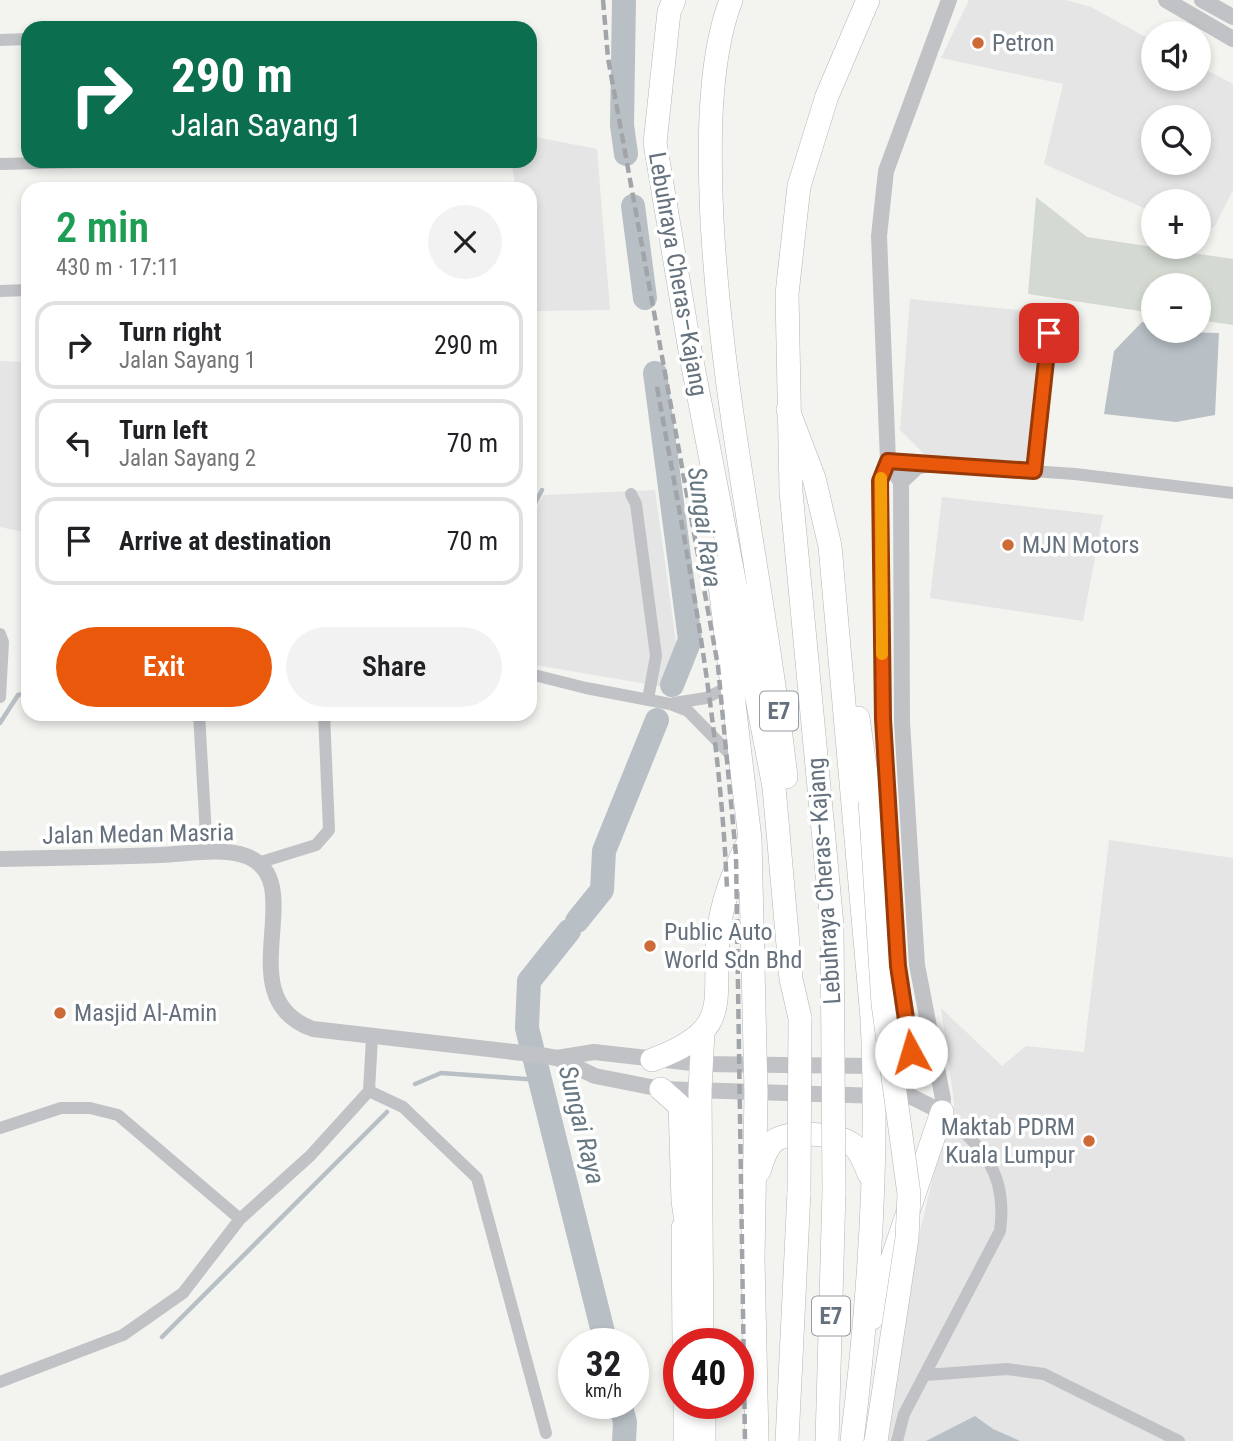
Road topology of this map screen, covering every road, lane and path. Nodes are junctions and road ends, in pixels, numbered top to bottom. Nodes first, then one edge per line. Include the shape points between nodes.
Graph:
1 (674, 0) edge
2 (732, 0) edge
3 (868, 0) edge
4 (949, 0) edge
5 (1166, 0) edge
6 (1202, 0) edge
7 (1233, 17) edge
8 (1233, 38) edge
9 (21, 39) edge
10 (0, 40) edge
11 (21, 163) edge
12 (0, 164) edge
13 (21, 290) edge
14 (0, 291) edge
15 (1045, 316) dead end
16 (788, 410) junction
17 (888, 461) junction
18 (931, 464) junction
19 (1034, 471) junction
20 (901, 482) junction
21 (1233, 493) edge
22 (631, 494) dead end
23 (719, 506) junction
24 (0, 634) edge
25 (841, 658) junction
26 (537, 676) edge
27 (730, 686) junction
28 (0, 697) edge
29 (648, 699) junction
30 (670, 704) junction
31 (199, 721) edge
32 (324, 721) edge
33 (742, 768) junction
34 (750, 839) junction
35 (207, 853) junction
36 (0, 859) edge
37 (258, 863) junction
38 (800, 1018) junction
39 (703, 1032) junction
40 (372, 1038) junction
41 (549, 1057) junction
42 (652, 1060) junction
43 (701, 1064) junction
44 (756, 1064) junction
45 (874, 1066) junction
46 (902, 1067) junction
47 (936, 1073) junction
48 (661, 1089) junction
49 (700, 1090) junction
50 (369, 1091) junction
51 (756, 1093) junction
52 (873, 1096) junction
53 (943, 1112) junction
54 (0, 1128) edge
55 (755, 1180) junction
56 (871, 1180) junction
57 (683, 1201) junction
58 (240, 1219) junction
59 (701, 1307) junction
60 (684, 1328) edge
61 (702, 1328) edge
62 (863, 1346) junction
63 (926, 1375) junction
64 (0, 1382) edge
65 (685, 1419) edge
66 (704, 1419) edge
67 (546, 1433) dead end
68 (685, 1441) edge
69 (704, 1441) edge
70 (757, 1441) edge
71 (787, 1441) edge
72 (827, 1441) edge
73 (852, 1441) edge
74 (876, 1441) edge
75 (897, 1441) edge
76 (1179, 1441) edge

1 - 23 highway, Lebuhraya Cheras–Kajang / E7 via 655,143
2 - 38 highway, Lebuhraya Cheras–Kajang / E7 via 712,103 710,184 716,283 730,406 782,743 806,976
3 - 16 highway, Lebuhraya Cheras–Kajang / E7 via 827,96 799,186 787,294
4 - 17 street via 886,171 879,236
5 - 8 street
6 - 7 street
9 - 10 street
11 - 12 street
13 - 14 street
15 - 19 street via 1049,333
16 - 25 highway via 814,478 830,546
16 - 72 highway, Lebuhraya Cheras–Kajang / E7, bridge via 809,709 832,925 834,1191
17 - 18 street
17 - 20 street
17 - 46 street via 880,481 883,719 898,966 911,1039 911,1052
18 - 19 street
18 - 20 street via 918,466
19 - 21 street
20 - 47 street via 902,722 917,965
22 - 29 street via 656,656
23 - 27 highway via 716,551
23 - 38 highway, E7 via 774,787 791,979
24 - 28 street
25 - 45 highway
25 - 74 highway, bridge via 863,735 883,1004 909,1194 907,1238
26 - 29 street
27 - 30 street via 706,698
27 - 33 highway
29 - 30 street
30 - 33 street via 701,721
31 - 35 street
32 - 37 street via 329,830 316,845
33 - 34 highway
34 - 39 highway via 726,893 719,928 718,999
34 - 44 highway
35 - 36 street, Jalan Medan Masria
35 - 37 street, Jalan Medan Masria via 246,856
37 - 40 street, Jalan Medan Masria via 275,898 271,977 282,1011 295,1023 313,1029
38 - 71 highway, Lebuhraya Cheras–Kajang / E7, bridge via 799,1192
39 - 42 highway via 691,1043
39 - 43 highway
40 - 41 street, Jalan Medan Masria
40 - 50 street
41 - 42 street, Jalan Medan Masria via 594,1052
41 - 48 street, Jalan Medan Masria via 595,1076
42 - 43 street, Jalan Medan Masria
43 - 44 street, Jalan Medan Masria
43 - 49 highway
44 - 45 street, Jalan Medan Masria
44 - 51 highway
45 - 46 street, Jalan Medan Masria
45 - 52 highway
46 - 47 street, Jalan Medan Masria
47 - 53 street
48 - 49 street, Jalan Medan Masria
48 - 57 highway via 680,1107
49 - 51 street, Jalan Medan Masria
49 - 59 highway
50 - 58 street via 310,1156
50 - 67 street via 403,1107 477,1178
51 - 52 street, Jalan Medan Masria
51 - 55 highway
52 - 53 street, Jalan Medan Masria via 912,1097
52 - 56 highway
53 - 62 highway
53 - 63 street via 980,1145 999,1187 1003,1210 992,1249 949,1323
54 - 58 street via 61,1108 90,1108 118,1115
55 - 56 highway via 766,1151 788,1134 842,1138 855,1146
55 - 70 highway via 752,1259
56 - 62 highway
57 - 59 highway
57 - 60 highway
58 - 64 street via 183,1293 123,1335
59 - 61 highway
62 - 73 highway
63 - 75 street via 904,1414
63 - 76 street via 1007,1369 1044,1374
65 - 68 highway
66 - 69 highway

